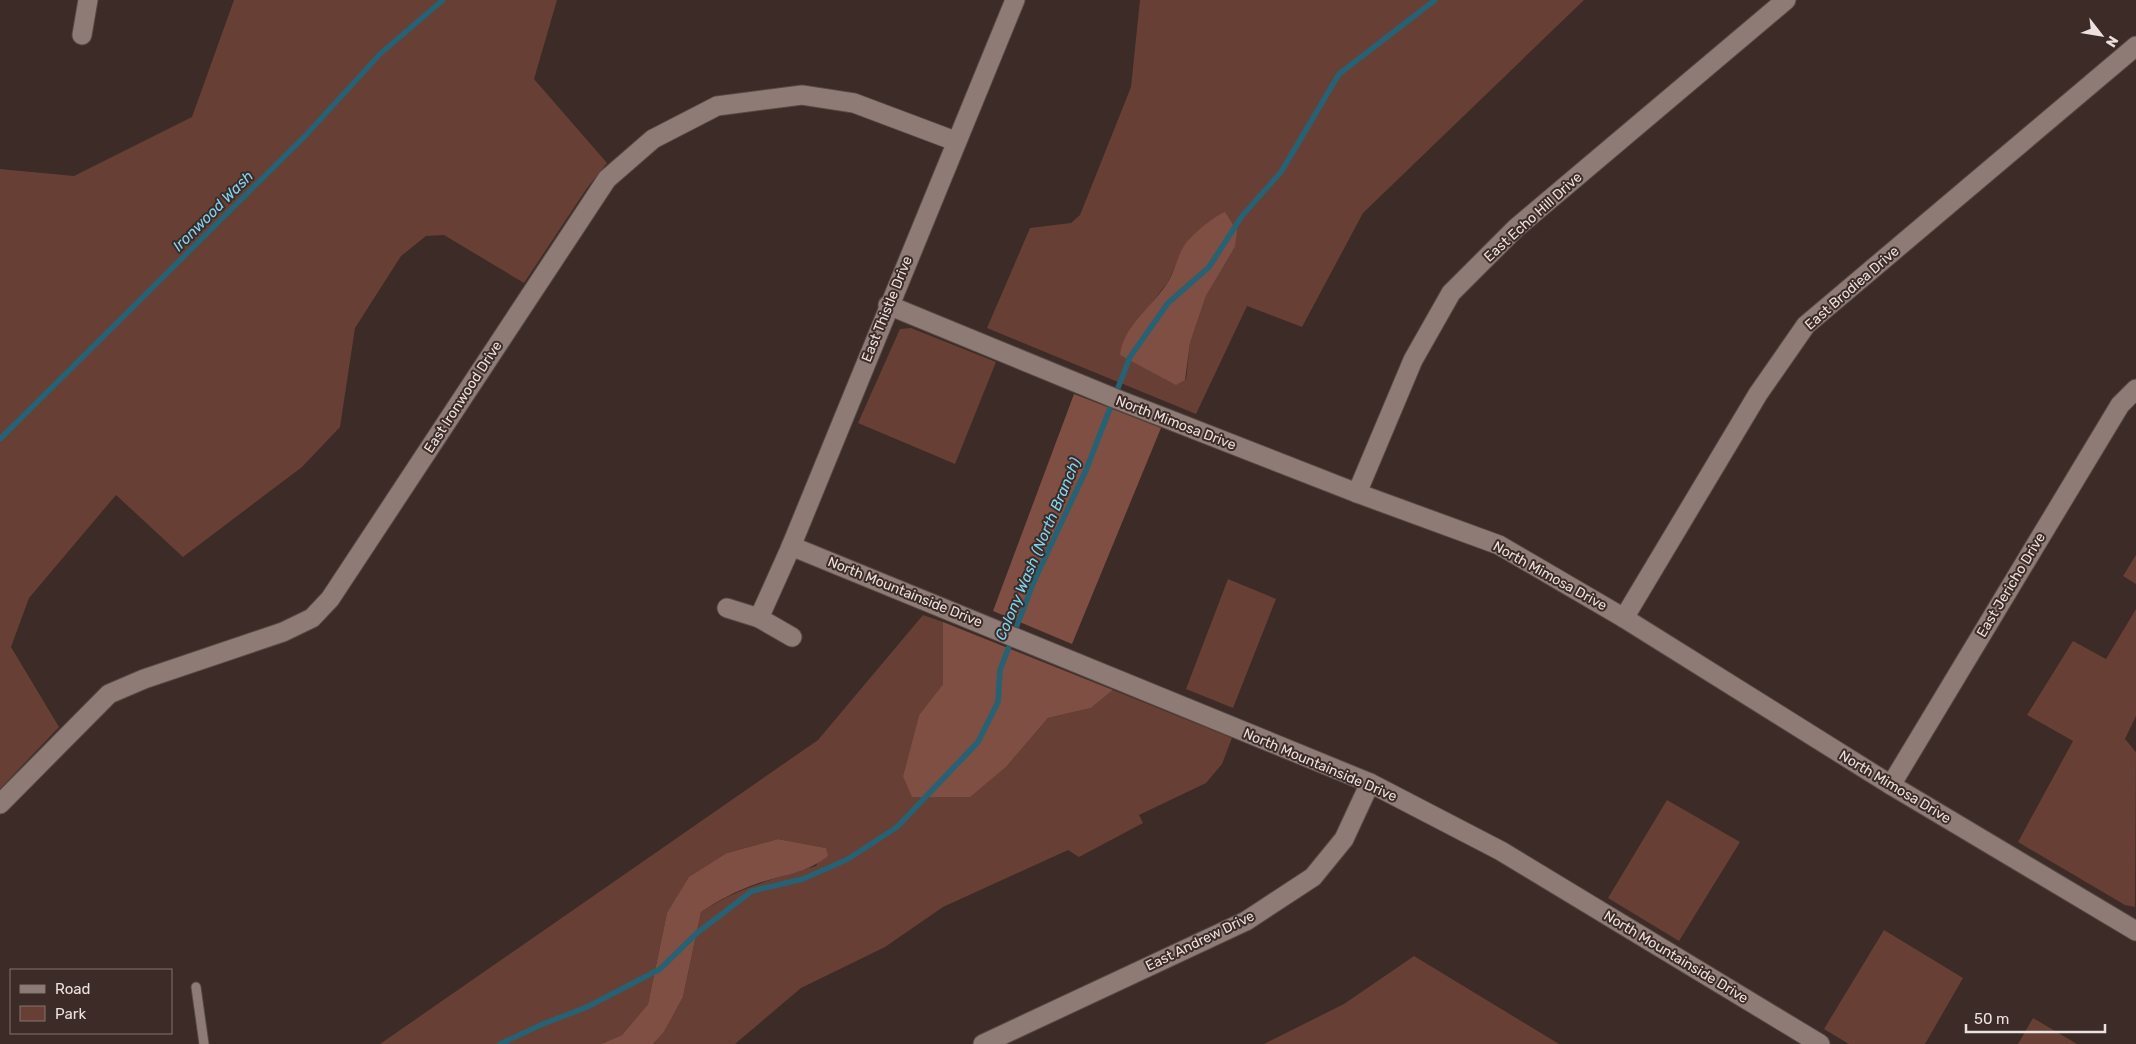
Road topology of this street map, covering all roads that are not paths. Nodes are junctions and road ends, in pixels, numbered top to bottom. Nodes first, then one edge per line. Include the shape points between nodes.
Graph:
1 (88, 0) edge
2 (1014, 0) edge
3 (1786, 0) edge
4 (82, 35) dead end
5 (2136, 46) edge
6 (955, 141) junction
7 (888, 305) junction
8 (2136, 389) edge
9 (1357, 493) junction
10 (791, 546) junction
11 (728, 608) dead end
12 (759, 618) junction
13 (1624, 618) junction
14 (792, 637) dead end
15 (1370, 784) junction
16 (1891, 785) junction
17 (0, 804) edge
18 (2136, 931) edge
19 (196, 987) dead end
20 (204, 1044) edge
21 (983, 1044) edge
22 (1820, 1044) edge

1 - 4 street
2 - 6 street, East Thistle Drive
3 - 9 street, East Echo Hill Drive via 1516,228 1451,293 1413,360
5 - 13 street, East Brodiea Drive via 1806,325 1758,394
6 - 7 street, East Thistle Drive
6 - 17 street, East Ironwood Drive via 854,103 802,95 717,106 653,140 607,179 330,599 312,618 283,632 109,694
7 - 9 street, North Mimosa Drive
7 - 10 street, East Thistle Drive
8 - 16 street, East Jericho Drive via 2120,406
9 - 13 street, North Mimosa Drive via 1499,545
10 - 12 street, East Thistle Drive
10 - 15 street, North Mountainside Drive
11 - 12 street
12 - 14 street
13 - 16 street, North Mimosa Drive
15 - 21 street, East Andrew Drive via 1344,839 1313,877 1246,920
15 - 22 street, North Mountainside Drive via 1500,851
16 - 18 street, North Mimosa Drive
19 - 20 lane

